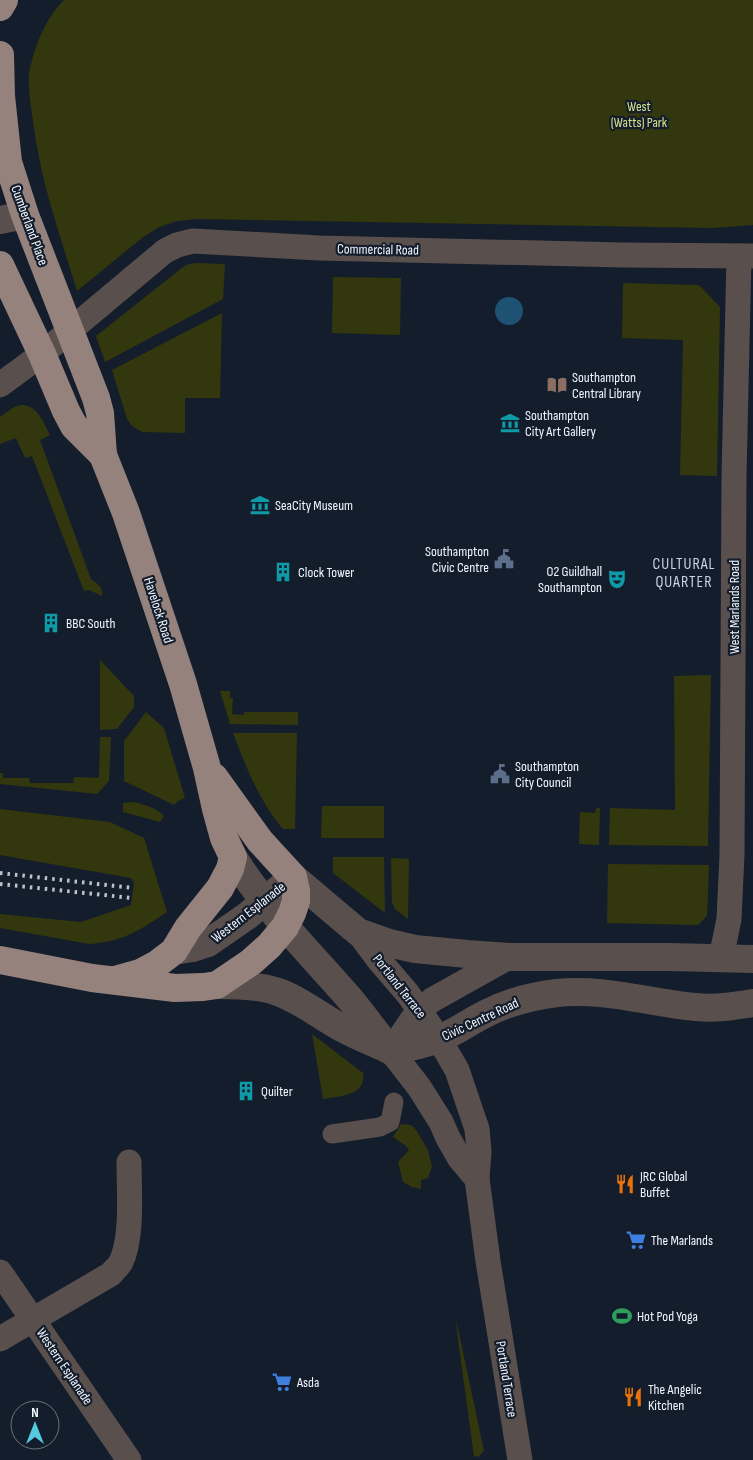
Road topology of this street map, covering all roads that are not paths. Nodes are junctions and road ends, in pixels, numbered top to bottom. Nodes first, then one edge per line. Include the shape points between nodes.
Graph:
1 (4, 0) edge
2 (0, 7) edge
3 (0, 55) edge
4 (12, 217) edge
5 (746, 256) edge
6 (0, 265) edge
7 (70, 330) junction
8 (42, 354) junction
9 (0, 385) edge
10 (103, 456) junction
11 (207, 768) junction
12 (233, 857) junction
13 (293, 877) junction
14 (265, 902) junction
15 (285, 927) junction
16 (358, 932) junction
17 (174, 951) junction
18 (509, 957) junction
19 (721, 958) junction
20 (753, 959) edge
21 (2, 960) edge
22 (115, 980) junction
23 (217, 985) junction
24 (753, 1004) edge
25 (420, 1010) junction
26 (439, 1039) junction
27 (390, 1051) junction
28 (394, 1102) dead end
29 (332, 1134) dead end
30 (129, 1162) dead end
31 (477, 1179) junction
32 (0, 1272) edge
33 (33, 1319) junction
34 (0, 1338) edge
35 (129, 1460) edge
36 (520, 1460) edge

1 - 2 main road
3 - 4 main road, Cumberland Place
4 - 7 main road, Cumberland Place
5 - 7 street, Commercial Road via 320,248 193,241 165,251
5 - 19 street, West Marlands Road via 734,476 732,855 729,910
6 - 8 main road
7 - 8 street, Commercial Road
7 - 10 main road, Havelock Road via 100,413
8 - 9 street, Commercial Road
8 - 10 main road, Havelock Road via 74,426
10 - 11 main road, Havelock Road via 142,558
11 - 12 main road, Havelock Road via 224,838
11 - 13 main road, Havelock Road via 260,841
12 - 14 street, Havelock Road
12 - 17 main road via 219,890
13 - 14 street, Western Esplanade
13 - 15 main road, Western Esplanade via 296,901
13 - 16 street, Portland Terrace
14 - 15 street
14 - 17 street, Western Esplanade via 208,943
15 - 23 main road, Western Esplanade via 251,962
15 - 27 street via 351,1000
16 - 18 street via 415,949
16 - 25 street, Portland Terrace
17 - 22 main road, Western Esplanade via 140,973
18 - 19 street
18 - 25 street
19 - 20 street
21 - 22 main road, Western Esplanade
22 - 23 main road, Western Esplanade via 175,988
23 - 27 street via 281,993 343,1029
24 - 26 street, Civic Centre Road via 697,1007 592,992 560,992 504,1005
25 - 26 street, Portland Terrace
25 - 27 street
26 - 27 street, Civic Centre Road
26 - 31 street, Portland Terrace via 457,1070 477,1129 480,1151
27 - 31 street via 423,1093 460,1159
28 - 29 street via 390,1122 380,1127
30 - 33 street via 118,1192 130,1218 120,1263 111,1274
31 - 36 street, Portland Terrace
32 - 33 street, Western Esplanade
33 - 34 street
33 - 35 street, Western Esplanade

